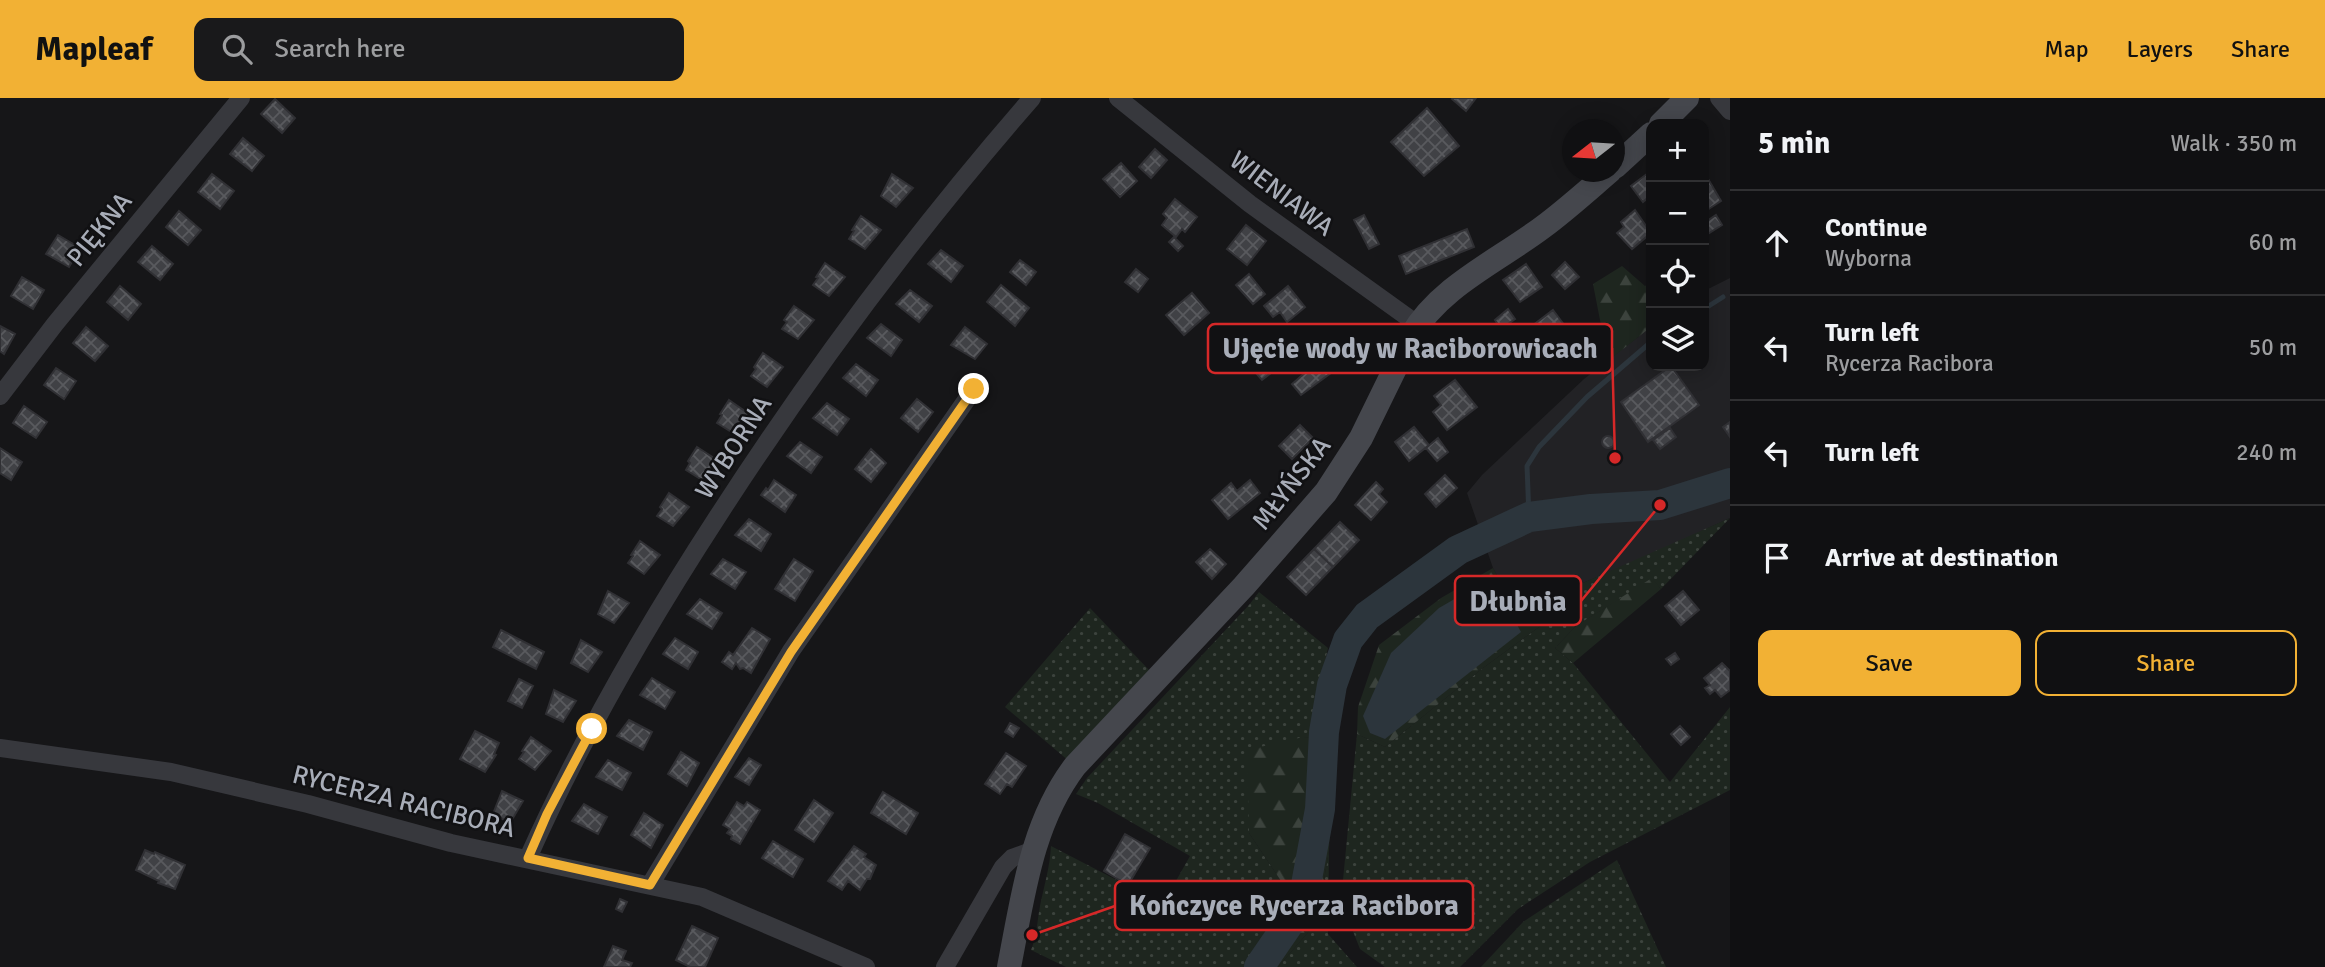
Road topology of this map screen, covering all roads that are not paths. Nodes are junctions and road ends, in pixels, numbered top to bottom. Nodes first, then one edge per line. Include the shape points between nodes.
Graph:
1 (241, 98) edge
2 (1031, 98) edge
3 (1118, 98) edge
4 (1687, 98) edge
5 (1718, 98) edge
6 (1730, 111) edge
7 (1666, 119) edge
8 (1646, 139) edge
9 (1625, 158) edge
10 (1597, 182) edge
11 (1418, 324) junction
12 (974, 389) dead end
13 (0, 396) edge
14 (0, 748) edge
15 (1034, 850) junction
16 (528, 858) junction
17 (650, 885) junction
18 (866, 967) edge
19 (945, 967) edge
20 (1009, 967) edge

1 - 13 street, PIĘKNA
2 - 16 street, WYBORNA via 889,271 765,444 618,680
3 - 11 street, WIENIAWA via 1250,204
4 - 7 street
5 - 6 street
8 - 9 street
10 - 11 street, MŁYŃSKA via 1543,228 1450,292
11 - 15 street, MŁYŃSKA via 1362,438 1326,492 1075,766 1055,796
12 - 17 street via 791,652
14 - 16 street, RYCERZA RACIBORA via 171,772
15 - 19 street via 1012,858 1003,867
15 - 20 street, MŁYŃSKA
16 - 17 street, RYCERZA RACIBORA
17 - 18 street, RYCERZA RACIBORA via 702,897

